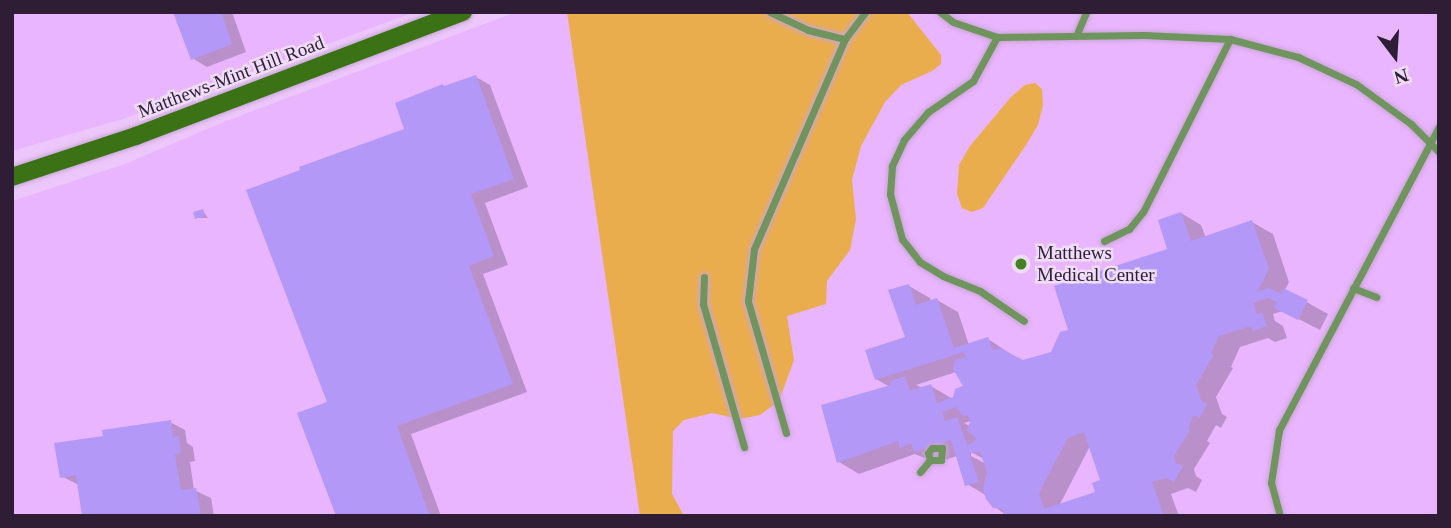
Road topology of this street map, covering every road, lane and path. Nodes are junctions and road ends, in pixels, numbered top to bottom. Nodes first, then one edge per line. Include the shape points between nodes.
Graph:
1 (463, 12) edge
2 (770, 12) edge
3 (865, 12) edge
4 (940, 12) edge
5 (1086, 12) edge
6 (1076, 36) junction
7 (997, 37) junction
8 (845, 39) junction
9 (1230, 39) junction
10 (1439, 127) edge
11 (1429, 142) junction
12 (1439, 152) edge
13 (12, 177) edge
14 (1104, 241) dead end
15 (704, 277) dead end
16 (1353, 288) junction
17 (1376, 297) dead end
18 (1024, 321) dead end
19 (786, 433) dead end
20 (744, 447) dead end
21 (930, 460) dead end
22 (920, 472) dead end
23 (1280, 516) edge

1 - 13 main road, Matthews-Mint Hill Road via 136,136
2 - 8 lane via 808,30
3 - 8 lane
4 - 7 lane via 953,22
5 - 6 lane
6 - 7 lane
6 - 9 lane
7 - 18 lane via 972,81 928,112 904,140 892,166 890,194 902,239 920,262 980,291
8 - 19 lane via 754,249 748,300
9 - 11 lane via 1298,57 1356,84
9 - 14 lane via 1143,212 1129,229
10 - 11 lane
11 - 12 lane
11 - 16 lane
15 - 20 lane via 703,304
16 - 17 lane
16 - 23 lane via 1279,430 1271,483
21 - 22 lane

